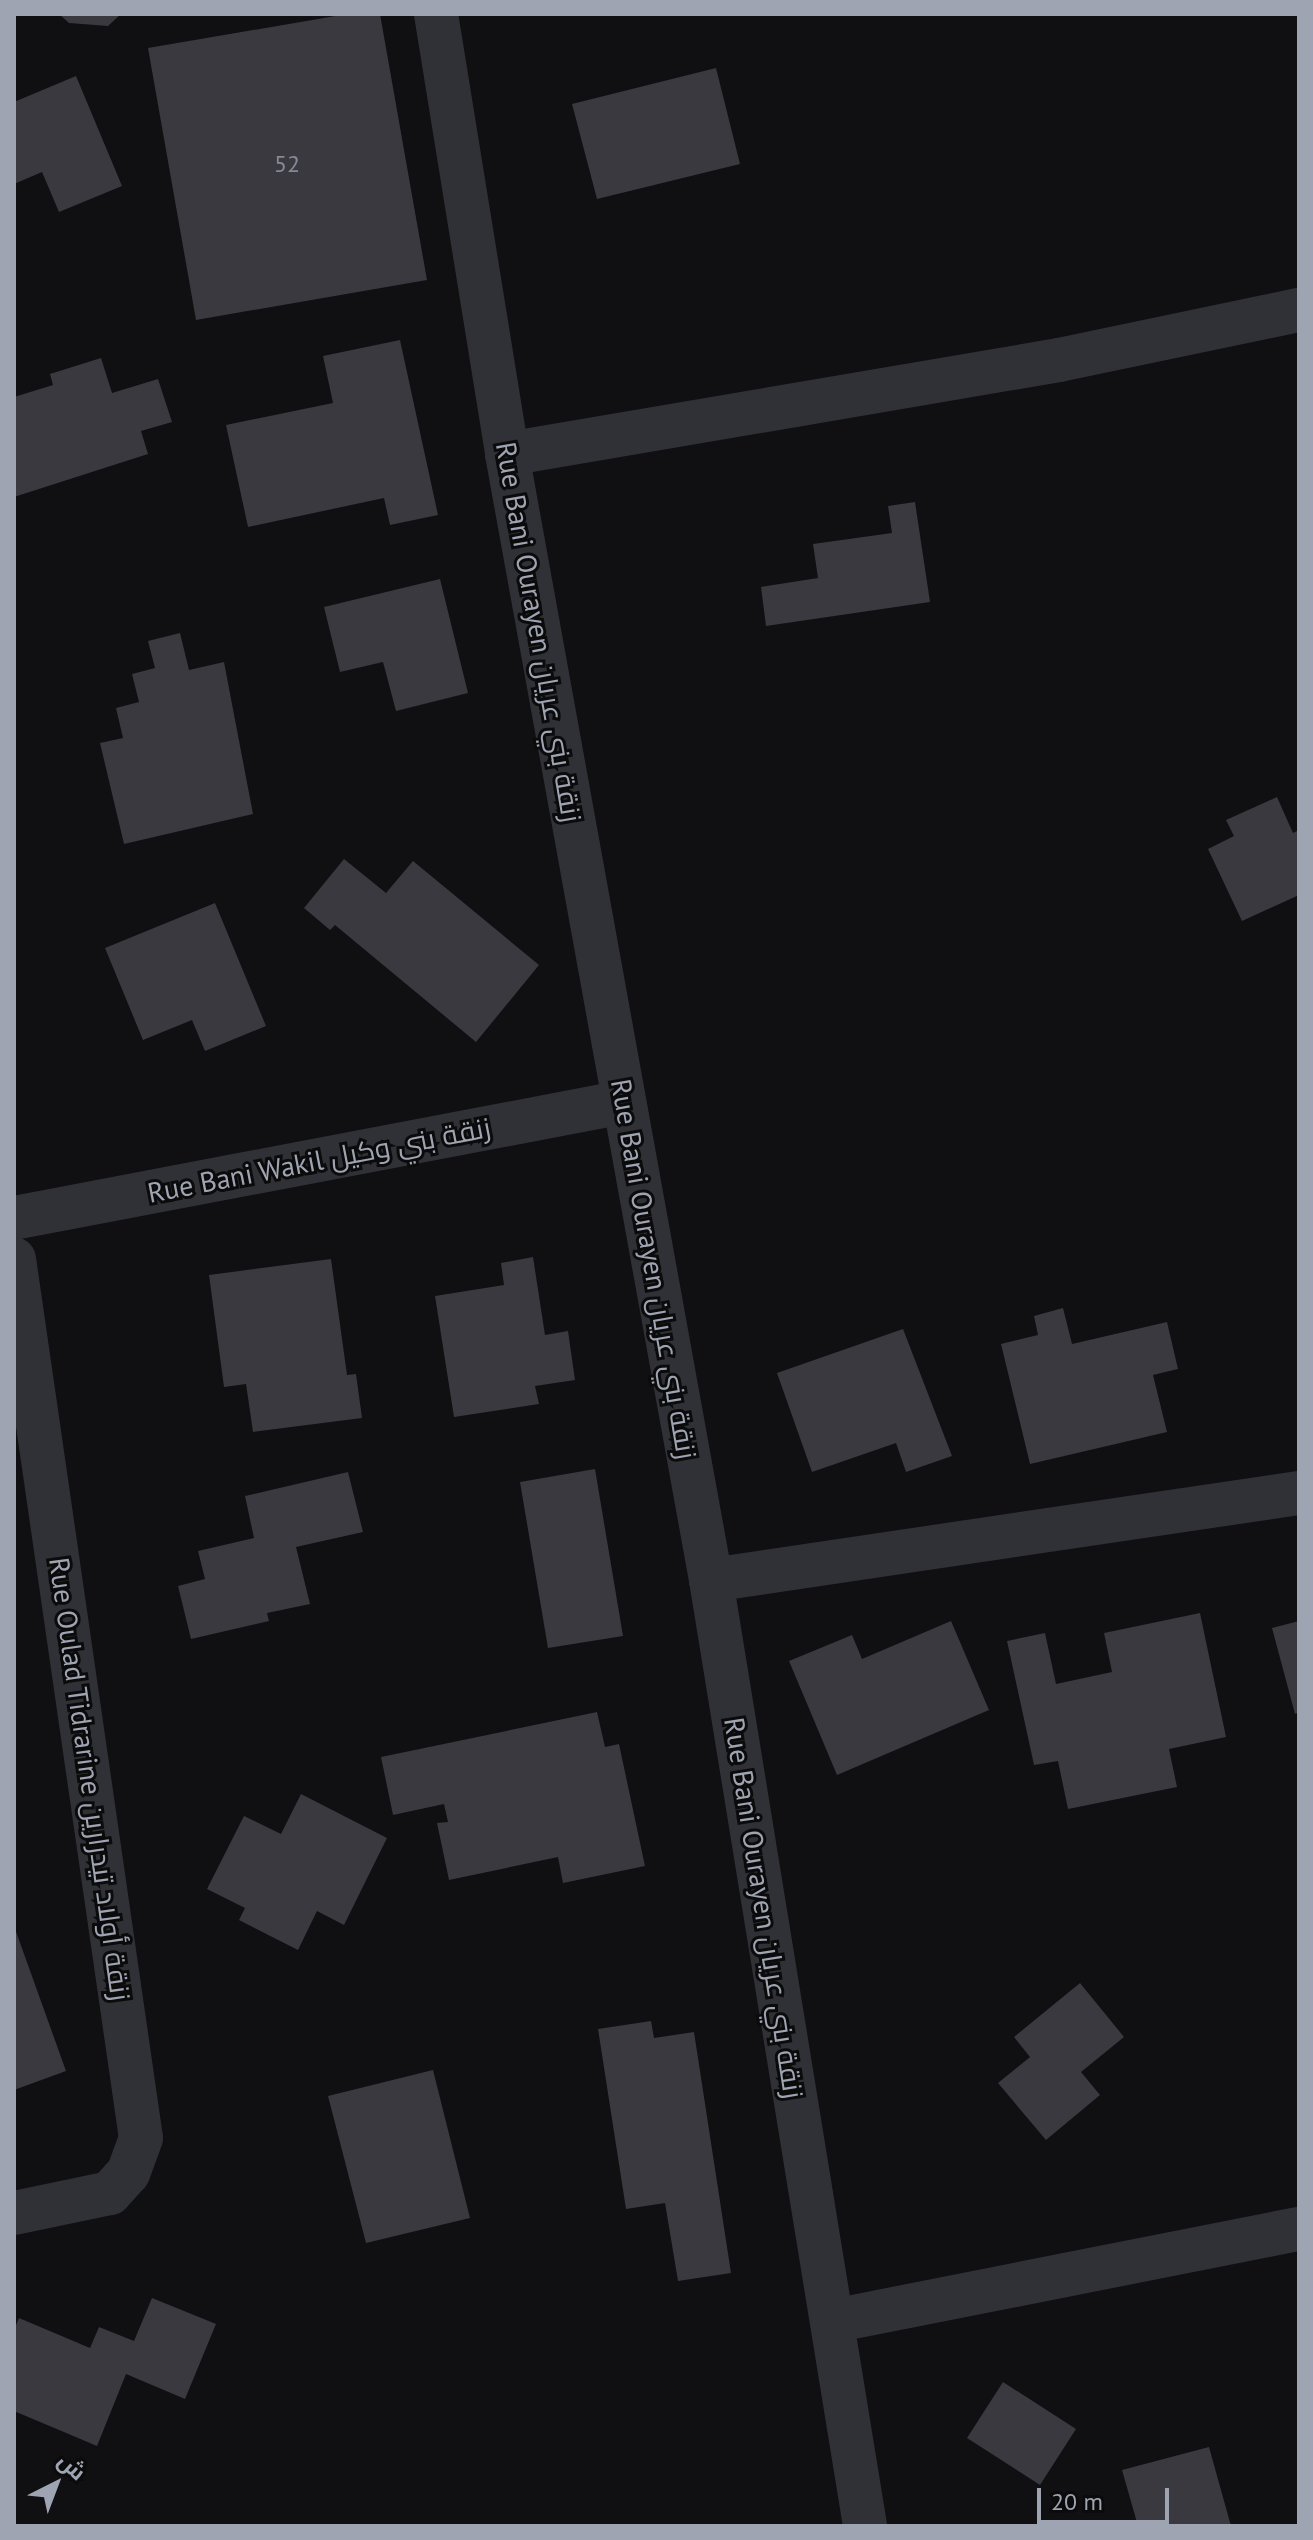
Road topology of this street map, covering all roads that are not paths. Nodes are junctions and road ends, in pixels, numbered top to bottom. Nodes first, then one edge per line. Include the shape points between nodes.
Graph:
1 (436, 14) edge
2 (1299, 310) edge
3 (507, 454) junction
4 (624, 1102) junction
5 (14, 1218) edge
6 (14, 1259) edge
7 (1299, 1493) edge
8 (711, 1580) junction
9 (14, 2213) edge
10 (1299, 2229) edge
11 (833, 2321) junction
12 (865, 2526) edge

1 - 3 street, Rue Bani Ourayen زنقة بني عريان
2 - 3 street via 1059,360
3 - 4 street, Rue Bani Ourayen زنقة بني عريان
4 - 5 street, Rue Bani Wakil زنقة بني وكيل
4 - 8 street, Rue Bani Ourayen زنقة بني عريان
6 - 9 street, Rue Oulad Tidrarine زنقة أولاد تيدرارين via 141,2138 128,2173 110,2193
7 - 8 street
8 - 11 street, Rue Bani Ourayen زنقة بني عريان
10 - 11 street
11 - 12 street, Rue Bani Ourayen زنقة بني عريان

